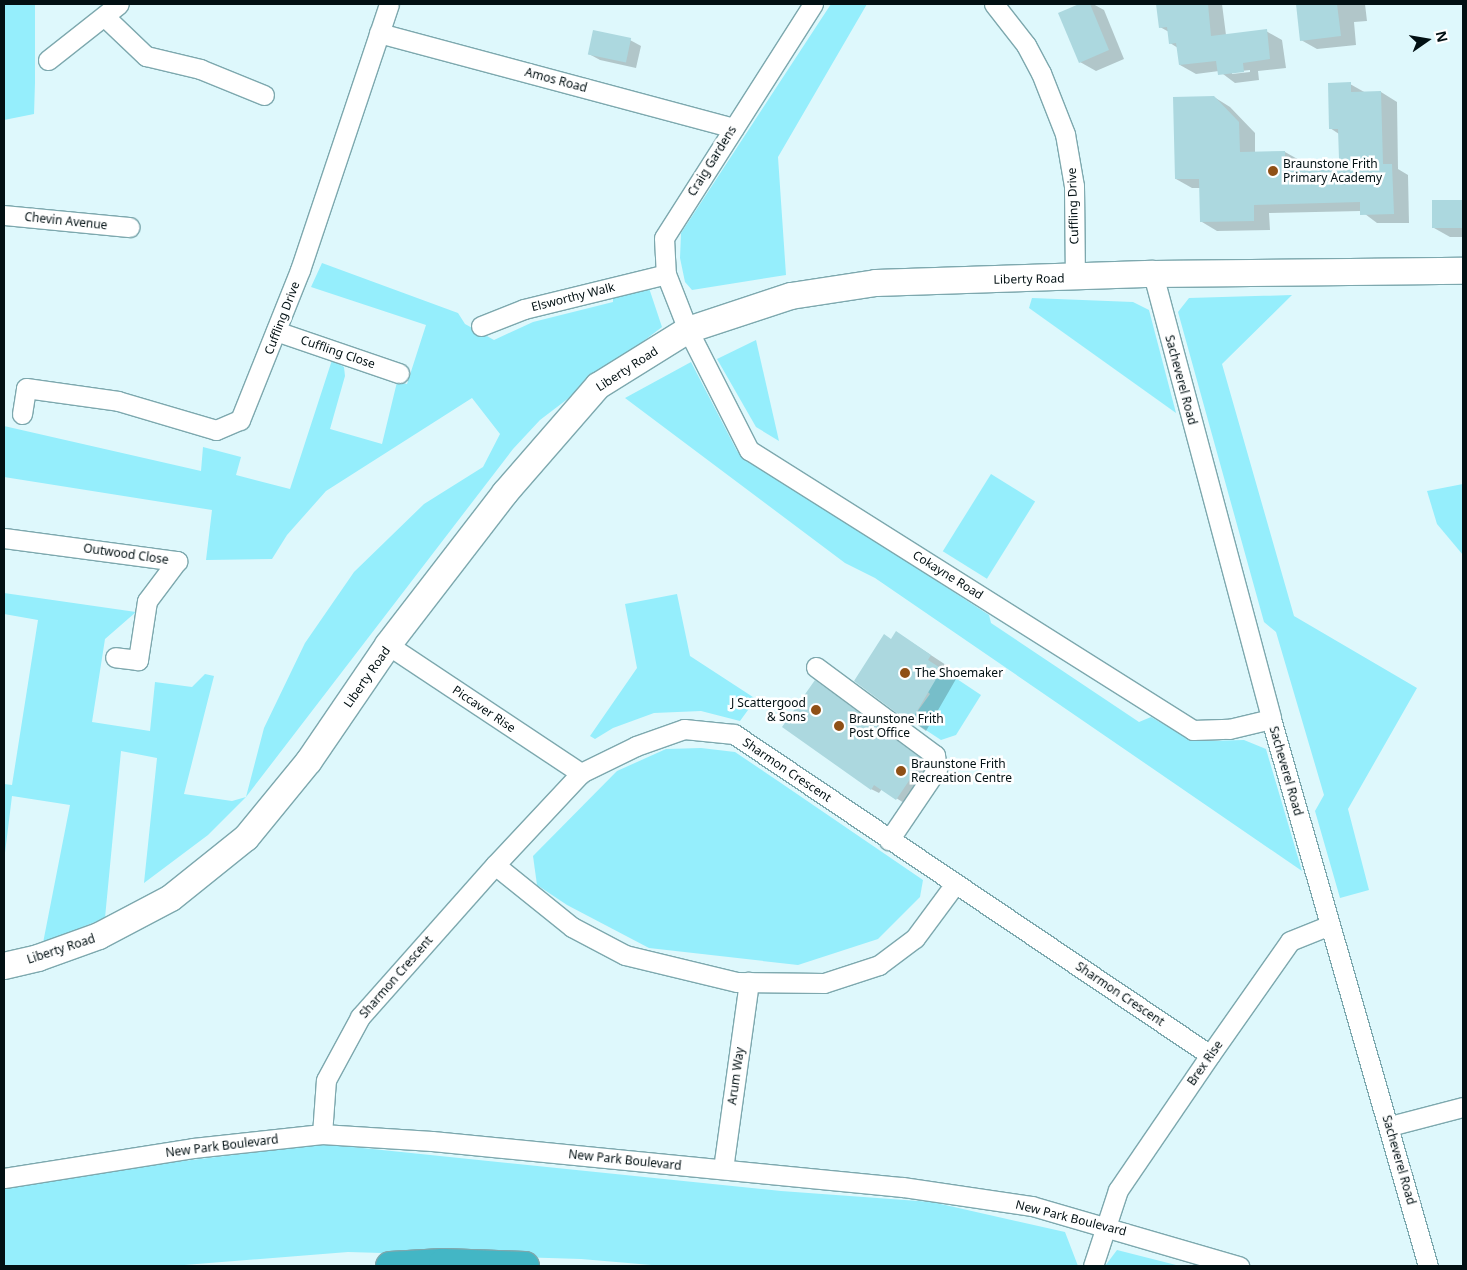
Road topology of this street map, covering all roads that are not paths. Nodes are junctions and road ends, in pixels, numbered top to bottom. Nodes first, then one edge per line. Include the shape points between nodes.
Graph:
1 (119, 4) edge
2 (389, 4) edge
3 (813, 4) edge
4 (994, 4) edge
5 (105, 17) junction
6 (379, 33) junction
7 (48, 60) dead end
8 (264, 95) dead end
9 (734, 128) junction
10 (4, 215) edge
11 (128, 227) dead end
12 (1463, 270) edge
13 (666, 274) junction
14 (1153, 274) junction
15 (1075, 278) junction
16 (481, 326) dead end
17 (688, 330) junction
18 (276, 331) junction
19 (399, 373) dead end
20 (22, 414) dead end
21 (4, 538) edge
22 (388, 645) junction
23 (115, 657) dead end
24 (816, 667) dead end
25 (1271, 719) junction
26 (580, 773) junction
27 (889, 840) junction
28 (495, 864) junction
29 (955, 884) junction
30 (1330, 925) junction
31 (4, 966) edge
32 (749, 982) junction
33 (1210, 1055) junction
34 (1463, 1106) edge
35 (1390, 1126) junction
36 (322, 1134) junction
37 (723, 1170) junction
38 (4, 1178) edge
39 (1106, 1226) junction
40 (390, 1266) edge
41 (525, 1266) edge
42 (1093, 1266) edge
43 (1239, 1266) edge
44 (1428, 1266) edge

1 - 5 street
2 - 6 street, Cuffling Drive
3 - 9 street, Craig Gardens
4 - 15 street, Cuffling Drive via 1026,45 1041,72 1065,134 1074,186
5 - 7 street
5 - 8 street via 146,56 200,69
6 - 9 street, Amos Road
6 - 18 street, Cuffling Drive
9 - 13 street, Craig Gardens via 664,238
10 - 11 street, Chevin Avenue
12 - 14 street, Liberty Road
13 - 16 street, Elsworthy Walk via 524,309
13 - 17 street, Craig Gardens
14 - 15 street, Liberty Road
14 - 25 street, Sacheverel Road
15 - 17 street, Liberty Road via 876,283 833,288 741,310
17 - 22 street, Liberty Road via 598,386 505,493
17 - 25 street, Cokayne Road via 749,450 1193,730 1229,729
18 - 19 street, Cuffling Close
18 - 20 street, Cuffling Drive via 240,420 216,430 118,401 26,388
21 - 23 street, Outwood Close via 177,561 147,602 138,660
22 - 26 street, Piccaver Rise
22 - 31 street, Liberty Road via 309,761 246,838 171,898 99,936 38,958
24 - 27 street via 935,755 937,769
25 - 30 street, Sacheverel Road
26 - 27 street, Sharmon Crescent via 636,746 684,729 734,734
26 - 28 street, Sharmon Crescent
27 - 29 street, Sharmon Crescent
28 - 32 street via 572,928 625,955
28 - 36 street, Sharmon Crescent via 360,1016 326,1080
29 - 32 street via 915,938 879,965 824,983
29 - 33 street, Sharmon Crescent
30 - 33 street, Brex Rise via 1290,941
30 - 35 street, Sacheverel Road
32 - 37 street, Arum Way
33 - 39 street, Brex Rise via 1118,1190
34 - 35 street
35 - 44 street, Sacheverel Road
36 - 37 street, New Park Boulevard via 432,1141
36 - 38 street, New Park Boulevard via 193,1148
37 - 39 street, New Park Boulevard via 903,1187 1013,1203
39 - 42 street, Brex Rise
39 - 43 street, New Park Boulevard
40 - 41 highway via 443,1263

